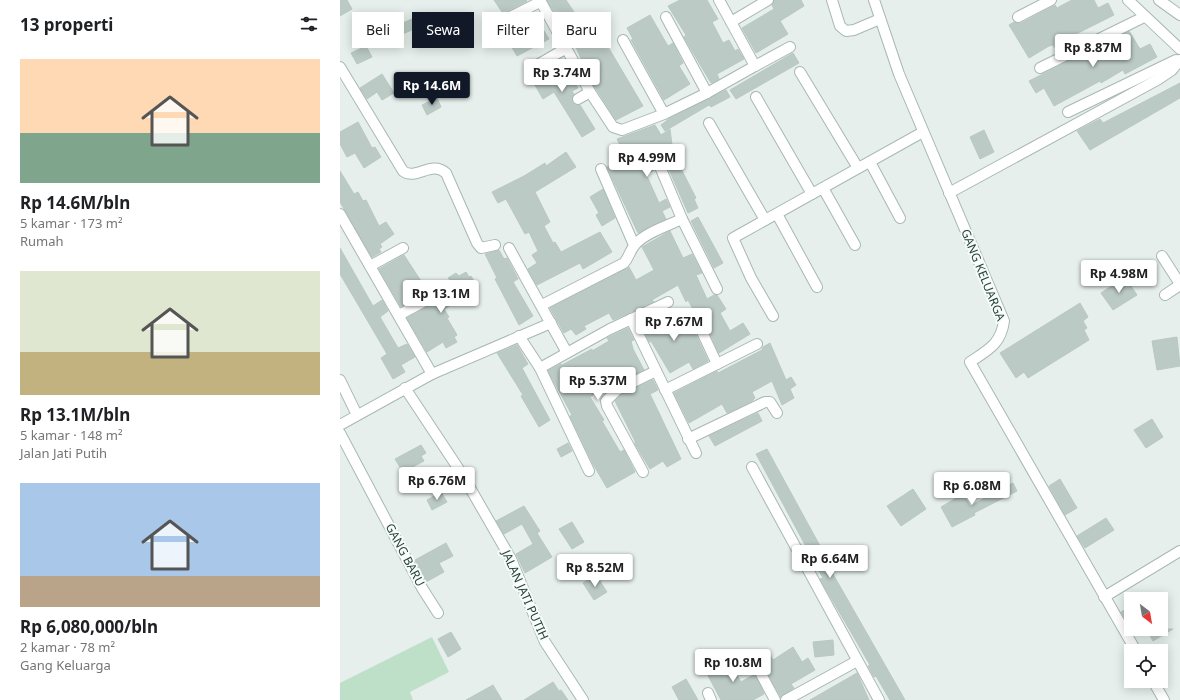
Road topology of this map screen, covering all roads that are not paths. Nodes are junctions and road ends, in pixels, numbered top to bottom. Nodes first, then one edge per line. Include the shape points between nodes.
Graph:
1 (719, 0) edge
2 (768, 0) edge
3 (832, 0) edge
4 (874, 0) edge
5 (1051, 0) edge
6 (1128, 0) edge
7 (1159, 0) edge
8 (540, 1) edge
9 (519, 12) edge
10 (1180, 15) edge
11 (1018, 16) dead end
12 (666, 17) dead end
13 (1144, 17) junction
14 (880, 19) junction
15 (731, 22) junction
16 (623, 40) dead end
17 (790, 47) dead end
18 (1180, 48) edge
19 (565, 49) junction
20 (1180, 59) edge
21 (755, 66) junction
22 (340, 67) edge
23 (532, 68) dead end
24 (1040, 68) dead end
25 (800, 72) dead end
26 (590, 92) junction
27 (707, 93) junction
28 (756, 97) dead end
29 (578, 99) dead end
30 (1068, 112) dead end
31 (664, 114) junction
32 (709, 123) dead end
33 (923, 132) junction
34 (653, 150) dead end
35 (870, 162) junction
36 (858, 168) junction
37 (601, 169) dead end
38 (823, 188) junction
39 (949, 193) junction
40 (812, 194) junction
41 (340, 214) edge
42 (777, 214) junction
43 (900, 218) dead end
44 (682, 219) junction
45 (765, 220) junction
46 (496, 245) dead end
47 (634, 245) junction
48 (855, 245) dead end
49 (403, 248) dead end
50 (509, 248) dead end
51 (1162, 256) dead end
52 (370, 266) junction
53 (1180, 285) edge
54 (817, 287) dead end
55 (717, 289) dead end
56 (1165, 294) dead end
57 (436, 295) dead end
58 (668, 302) dead end
59 (542, 305) junction
60 (399, 316) junction
61 (773, 316) dead end
62 (695, 318) dead end
63 (631, 319) junction
64 (551, 323) junction
65 (519, 336) junction
66 (757, 344) dead end
67 (566, 352) junction
68 (717, 364) junction
69 (540, 368) junction
70 (656, 370) junction
71 (432, 374) junction
72 (340, 380) edge
73 (405, 388) junction
74 (665, 390) junction
75 (777, 413) dead end
76 (357, 415) junction
77 (340, 425) edge
78 (340, 432) edge
79 (688, 439) junction
80 (696, 453) dead end
81 (752, 467) dead end
82 (589, 471) dead end
83 (642, 472) dead end
84 (1180, 552) edge
85 (1104, 597) junction
86 (438, 613) dead end
87 (1132, 644) edge
88 (857, 661) junction
89 (761, 674) dead end
90 (1157, 688) edge
91 (583, 700) edge
92 (775, 700) edge
93 (786, 700) edge
94 (879, 700) edge
95 (1164, 700) edge

1 - 15 street
2 - 15 street
3 - 14 street via 840,26 846,31
4 - 14 street, GANG KELUARGA
5 - 11 street
6 - 13 street
7 - 10 street
8 - 9 street
8 - 19 street
12 - 27 street
13 - 18 street
13 - 24 street
14 - 33 street, GANG KELUARGA
15 - 21 street
16 - 31 street
17 - 21 street
19 - 23 street
19 - 26 street
20 - 30 street
20 - 39 street via 1172,70 1157,80
21 - 27 street
22 - 46 street via 403,171 412,174 436,167 441,169 446,173 477,243 481,248
25 - 36 street
26 - 29 street
26 - 31 street via 617,130
27 - 31 street
28 - 40 street
32 - 45 street
33 - 35 street
33 - 39 street, GANG KELUARGA
34 - 44 street
35 - 36 street
35 - 43 street
36 - 38 street
37 - 47 street
38 - 40 street
38 - 48 street
39 - 85 street, GANG KELUARGA via 1004,321 1003,334 991,348 970,362
40 - 42 street
41 - 52 street
42 - 45 street
42 - 54 street
44 - 47 street via 647,235
44 - 55 street
45 - 61 street via 733,238 751,278
47 - 59 street via 624,263
49 - 52 street
50 - 59 street
51 - 53 street
52 - 60 street
53 - 56 street
57 - 60 street
58 - 63 street
59 - 64 street
60 - 71 street
62 - 68 street
63 - 67 street
63 - 70 street
64 - 65 street
64 - 67 street
65 - 69 street
65 - 71 street
66 - 68 street
67 - 69 street
68 - 74 street
69 - 82 street
70 - 74 street
70 - 83 street via 617,390 606,401
71 - 73 street
72 - 76 street
73 - 76 street
73 - 91 street, JALAN JATI PUTIH via 462,474 508,552 544,642
74 - 79 street
75 - 79 street via 770,402 765,402
76 - 77 street
78 - 86 street, GANG BARU via 422,588
79 - 80 street
81 - 88 street
84 - 85 street
85 - 87 street, GANG KELUARGA
88 - 93 street
88 - 94 street
89 - 92 street
90 - 95 street

